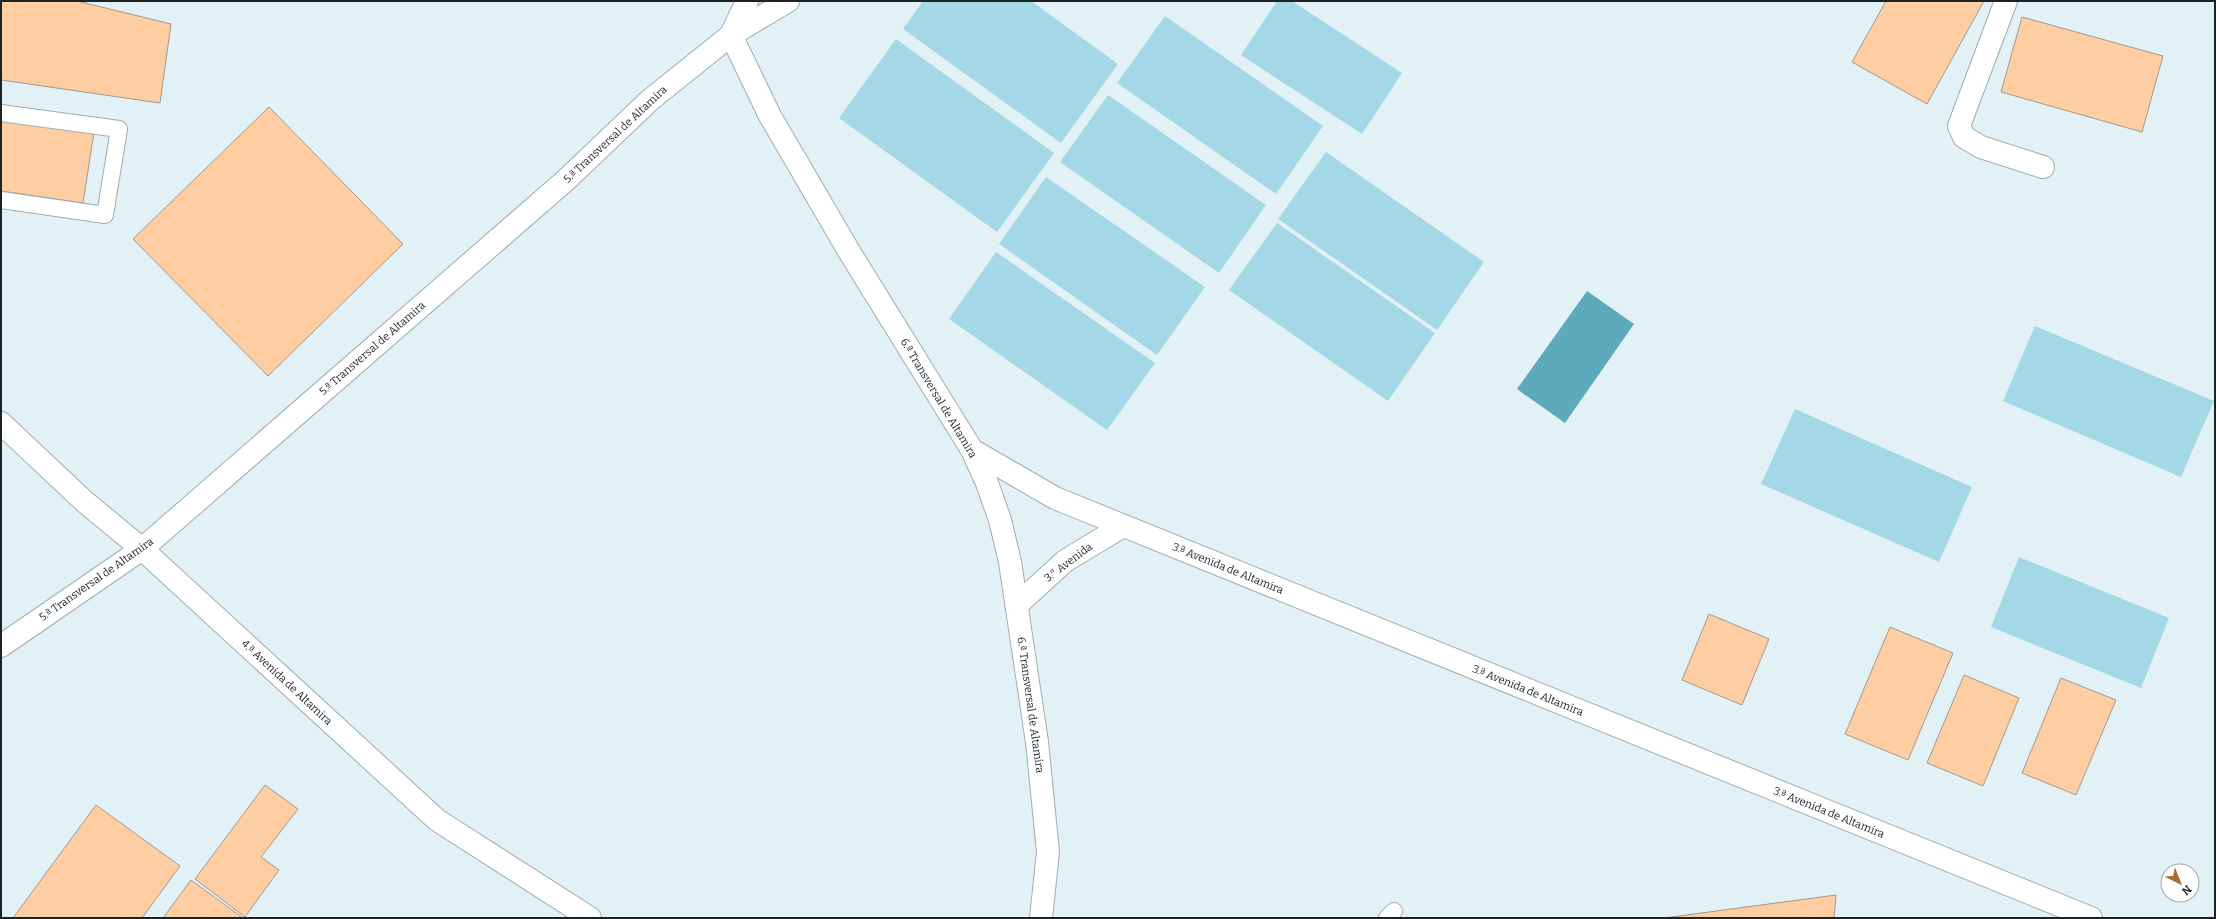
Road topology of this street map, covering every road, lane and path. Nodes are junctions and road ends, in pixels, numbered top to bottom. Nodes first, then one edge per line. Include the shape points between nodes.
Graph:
1 (735, 1) edge
2 (747, 1) edge
3 (788, 1) edge
4 (2006, 1) edge
5 (731, 36) junction
6 (1, 112) edge
7 (2043, 167) dead end
8 (1, 200) edge
9 (1, 423) edge
10 (972, 450) junction
11 (1123, 526) junction
12 (142, 549) junction
13 (1017, 605) junction
14 (1, 646) edge
15 (590, 918) edge
16 (1041, 918) edge
17 (2091, 918) edge

1 - 5 street
2 - 5 street
3 - 5 street, 5.ª Transversal de Altamira
4 - 7 street via 1959,126 1964,137 1982,147
5 - 10 street, 6.ª Transversal de Altamira via 770,116 850,253
5 - 12 street, 5.ª Transversal de Altamira via 650,100 566,180
6 - 8 lane via 119,129 105,215
9 - 12 street, 4.ª Avenida de Altamira via 85,502
10 - 11 street, 3.ª Avenida de Altamira via 1055,498
10 - 13 street, 6.ª Transversal de Altamira via 1000,520
11 - 13 street, 3.° Avenida via 1065,561
11 - 17 street, 3.ª Avenida de Altamira
12 - 14 street, 5.ª Transversal de Altamira
12 - 15 street, 4.ª Avenida de Altamira via 438,820
13 - 16 street, 6.ª Transversal de Altamira via 1037,742 1048,852

